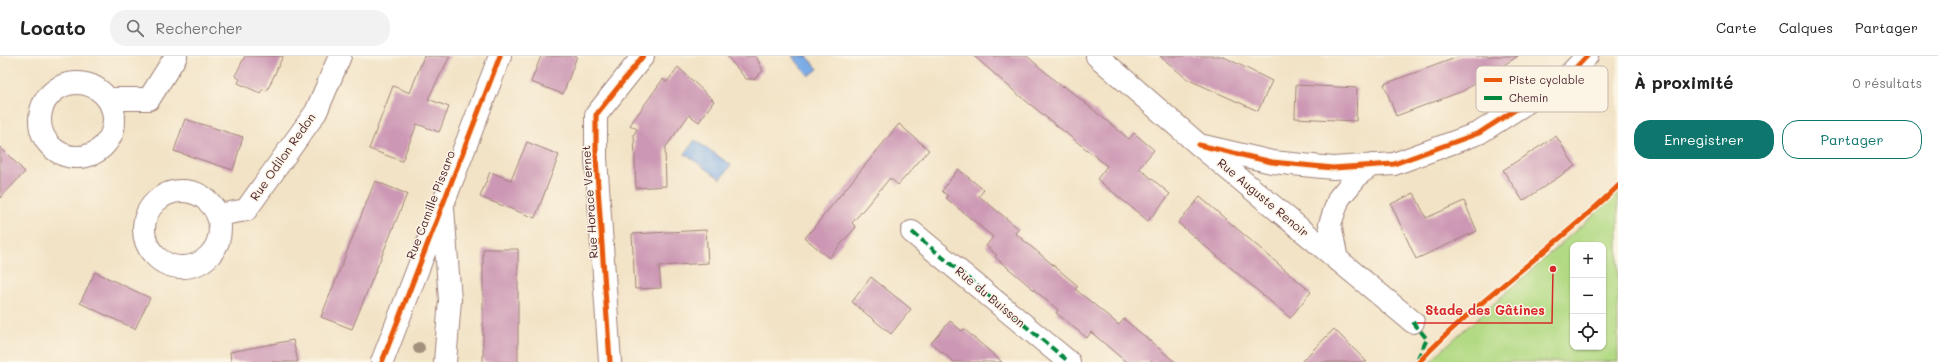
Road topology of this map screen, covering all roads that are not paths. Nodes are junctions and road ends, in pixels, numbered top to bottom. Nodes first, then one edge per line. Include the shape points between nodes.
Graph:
1 (176, 56) edge
2 (340, 56) edge
3 (500, 56) edge
4 (643, 56) edge
5 (1097, 56) edge
6 (1587, 56) edge
7 (1578, 66) edge
8 (109, 99) dead end
9 (1512, 112) edge
10 (1199, 145) junction
11 (1372, 166) junction
12 (442, 202) junction
13 (218, 215) dead end
14 (912, 232) dead end
15 (1337, 260) junction
16 (1413, 322) dead end
17 (382, 362) edge
18 (445, 362) edge
19 (610, 362) edge
20 (1069, 362) edge

1 - 8 street via 150,99
2 - 13 street, Rue Odilon Redon via 316,112 246,210
3 - 12 street, Rue Camille Pissaro
4 - 19 street, Rue Horace Vernet via 596,115 596,158
5 - 10 street, Rue Auguste Renoir
6 - 7 street
9 - 11 street via 1479,133 1394,164
10 - 11 street via 1272,162 1333,168
10 - 15 street, Rue Auguste Renoir
11 - 15 street via 1359,174 1339,198 1330,224
12 - 17 street, Rue Camille Pissaro
12 - 18 street, Rue Camille Pissaro via 450,300
14 - 20 street, Rue du Buisson
15 - 16 street, Rue Auguste Renoir

